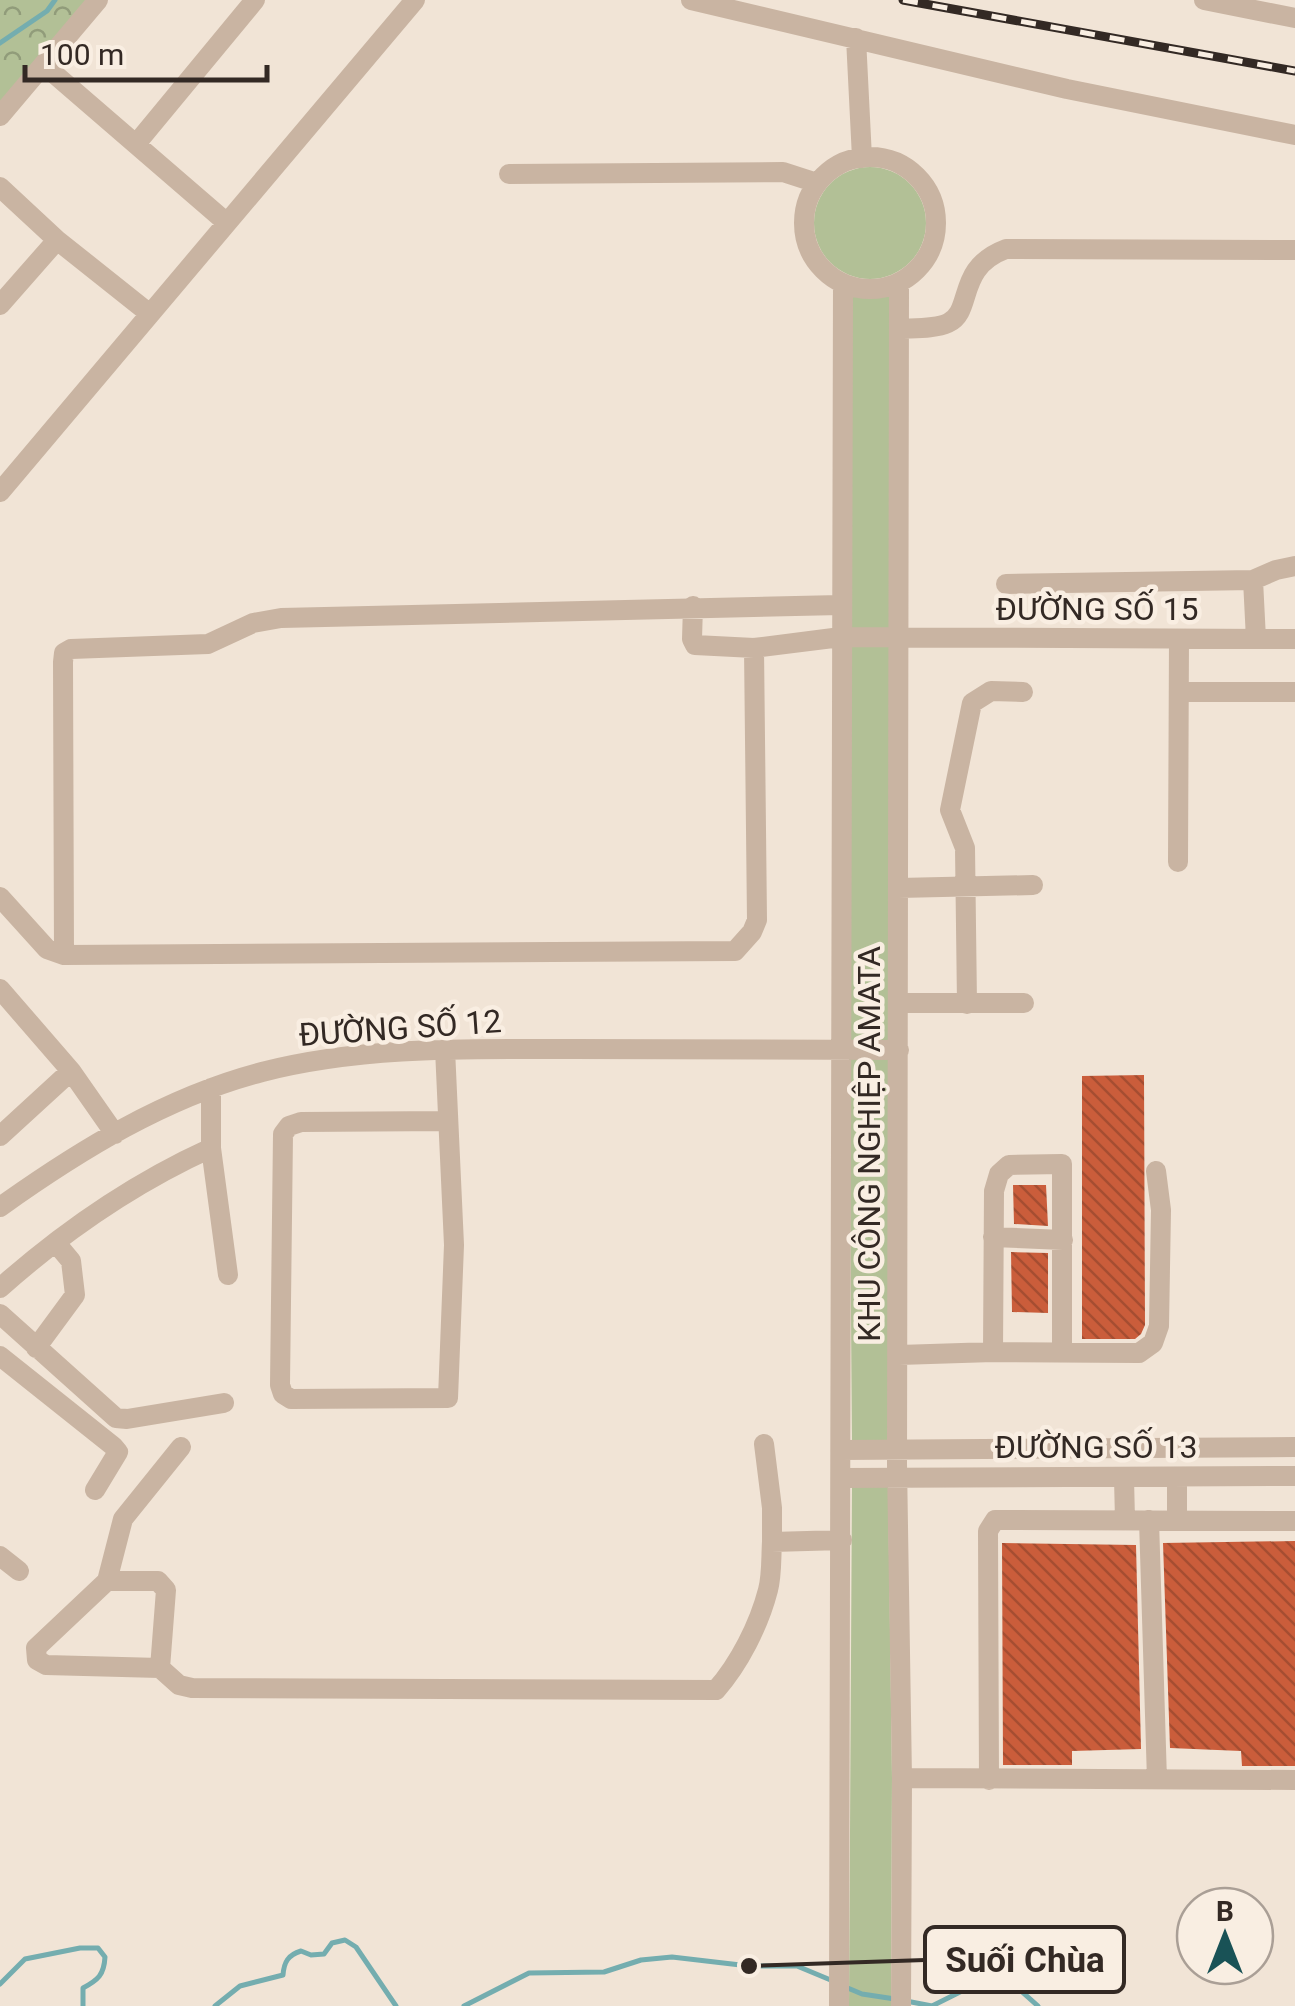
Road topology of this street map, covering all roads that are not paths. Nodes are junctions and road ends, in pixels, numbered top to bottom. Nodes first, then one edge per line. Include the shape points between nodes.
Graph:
1 (98, 0) edge
2 (255, 0) edge
3 (415, 0) edge
4 (691, 0) edge
5 (1204, 0) edge
6 (1295, 18) edge
7 (856, 38) junction
8 (44, 65) junction
9 (0, 116) edge
10 (1295, 135) edge
11 (136, 144) junction
12 (862, 158) junction
13 (509, 174) dead end
14 (817, 184) junction
15 (0, 187) edge
16 (227, 223) junction
17 (57, 240) junction
18 (1295, 250) edge
19 (844, 283) junction
20 (898, 283) junction
21 (0, 305) edge
22 (150, 314) junction
23 (899, 329) junction
24 (0, 492) edge
25 (1295, 566) edge
26 (1253, 580) junction
27 (1006, 584) dead end
28 (840, 605) junction
29 (694, 606) junction
30 (841, 637) junction
31 (898, 638) junction
32 (1179, 639) junction
33 (1256, 639) junction
34 (1295, 639) edge
35 (754, 648) junction
36 (1023, 692) dead end
37 (1179, 692) junction
38 (1295, 692) edge
39 (1178, 862) dead end
40 (1033, 886) dead end
41 (967, 887) junction
42 (899, 888) junction
43 (0, 897) edge
44 (64, 955) junction
45 (0, 989) edge
46 (1024, 1003) dead end
47 (898, 1004) junction
48 (967, 1004) junction
49 (445, 1049) junction
50 (840, 1049) junction
51 (898, 1050) junction
52 (71, 1072) junction
53 (211, 1088) junction
54 (448, 1121) junction
55 (115, 1134) junction
56 (0, 1136) edge
57 (211, 1148) junction
58 (1156, 1172) dead end
59 (0, 1206) edge
60 (993, 1237) junction
61 (1063, 1240) junction
62 (56, 1242) junction
63 (228, 1275) dead end
64 (0, 1288) edge
65 (0, 1314) edge
66 (36, 1348) junction
67 (992, 1352) junction
68 (1062, 1352) junction
69 (899, 1355) junction
70 (0, 1356) edge
71 (224, 1404) dead end
72 (764, 1444) dead end
73 (1295, 1446) edge
74 (180, 1447) dead end
75 (842, 1450) junction
76 (898, 1450) junction
77 (1295, 1476) edge
78 (898, 1477) junction
79 (842, 1478) junction
80 (1124, 1478) junction
81 (1177, 1478) junction
82 (95, 1490) dead end
83 (1125, 1520) junction
84 (1149, 1520) junction
85 (1177, 1520) junction
86 (1295, 1521) edge
87 (842, 1540) junction
88 (772, 1542) junction
89 (0, 1556) edge
90 (19, 1571) dead end
91 (106, 1581) junction
92 (160, 1668) junction
93 (902, 1778) junction
94 (989, 1780) junction
95 (1157, 1780) junction
96 (1295, 1780) edge
97 (839, 2006) edge
98 (901, 2006) edge

1 - 8 street
2 - 11 street
3 - 16 street
4 - 7 street
5 - 6 street
7 - 10 street
7 - 12 street
8 - 9 street
8 - 11 street
11 - 16 street
12 - 14 street via 844,162
12 - 20 street via 902,165 933,205 936,236 929,255
13 - 14 street via 784,172
14 - 19 street via 804,220 806,240 827,273
15 - 17 street
16 - 22 street
17 - 21 street
17 - 22 street
18 - 23 street via 1006,249 974,269 946,325
19 - 20 street
19 - 28 street, KHU CÔNG NGHIỆP AMATA
20 - 23 street, KHU CÔNG NGHIỆP AMATA
22 - 24 street
23 - 31 street, KHU CÔNG NGHIỆP AMATA
25 - 26 street
26 - 27 street
26 - 33 street
28 - 29 street
28 - 30 street, KHU CÔNG NGHIỆP AMATA
29 - 35 street, ĐƯỜNG SỐ 15 via 694,644
29 - 44 street via 281,618 208,644 71,649 62,662
30 - 31 street, ĐƯỜNG SỐ 15
30 - 35 street, ĐƯỜNG SỐ 15
30 - 50 street, KHU CÔNG NGHIỆP AMATA
31 - 32 street, ĐƯỜNG SỐ 15
31 - 42 street, KHU CÔNG NGHIỆP AMATA
32 - 33 street, ĐƯỜNG SỐ 15
32 - 37 street
33 - 34 street, ĐƯỜNG SỐ 15
35 - 44 street via 757,920 735,951
36 - 41 street via 980,695 969,713 950,810 965,848
37 - 38 street
37 - 39 street
40 - 41 street
41 - 42 street
41 - 48 street
42 - 47 street, KHU CÔNG NGHIỆP AMATA
43 - 44 street via 47,949
45 - 52 street
46 - 48 street
47 - 48 street
47 - 51 street, KHU CÔNG NGHIỆP AMATA
49 - 50 street, ĐƯỜNG SỐ 12
49 - 53 street, ĐƯỜNG SỐ 12 via 328,1059
49 - 54 street
50 - 51 street, ĐƯỜNG SỐ 12
50 - 75 street, KHU CÔNG NGHIỆP AMATA
51 - 69 street, KHU CÔNG NGHIỆP AMATA
52 - 55 street
52 - 56 street
53 - 55 street, ĐƯỜNG SỐ 12
53 - 57 street
54 - 54 street via 301,1122 283,1134 282,1394 448,1398 454,1245
55 - 59 street, ĐƯỜNG SỐ 12
57 - 62 street
57 - 63 street
58 - 68 street via 1162,1210 1159,1326 1152,1343 1139,1353
60 - 61 street
60 - 61 street via 999,1174 1009,1165 1062,1164
60 - 67 street
61 - 68 street
62 - 64 street
62 - 66 street via 71,1261 74,1301
65 - 66 street
66 - 71 street via 116,1418
67 - 68 street
67 - 69 street
69 - 76 street, KHU CÔNG NGHIỆP AMATA
70 - 82 street via 114,1446 115,1460
72 - 88 street
73 - 76 street, ĐƯỜNG SỐ 13
74 - 91 street via 123,1519
75 - 76 street, ĐƯỜNG SỐ 13
75 - 79 street, KHU CÔNG NGHIỆP AMATA
76 - 78 street, KHU CÔNG NGHIỆP AMATA
77 - 81 street, ĐƯỜNG SỐ 13
78 - 79 street, ĐƯỜNG SỐ 13
78 - 80 street, ĐƯỜNG SỐ 13
78 - 93 street, KHU CÔNG NGHIỆP AMATA
79 - 87 street, KHU CÔNG NGHIỆP AMATA
80 - 81 street, ĐƯỜNG SỐ 13
80 - 83 street
81 - 85 street
83 - 84 street
83 - 94 street via 1005,1519 988,1532
84 - 85 street
84 - 95 street
85 - 86 street
87 - 88 street
87 - 97 street, KHU CÔNG NGHIỆP AMATA
88 - 92 street via 768,1589 749,1637 716,1690 192,1688
89 - 90 street
91 - 92 street via 164,1584
91 - 92 street via 36,1648 37,1660 46,1666
93 - 94 street
93 - 98 street, KHU CÔNG NGHIỆP AMATA
94 - 95 street
95 - 96 street

